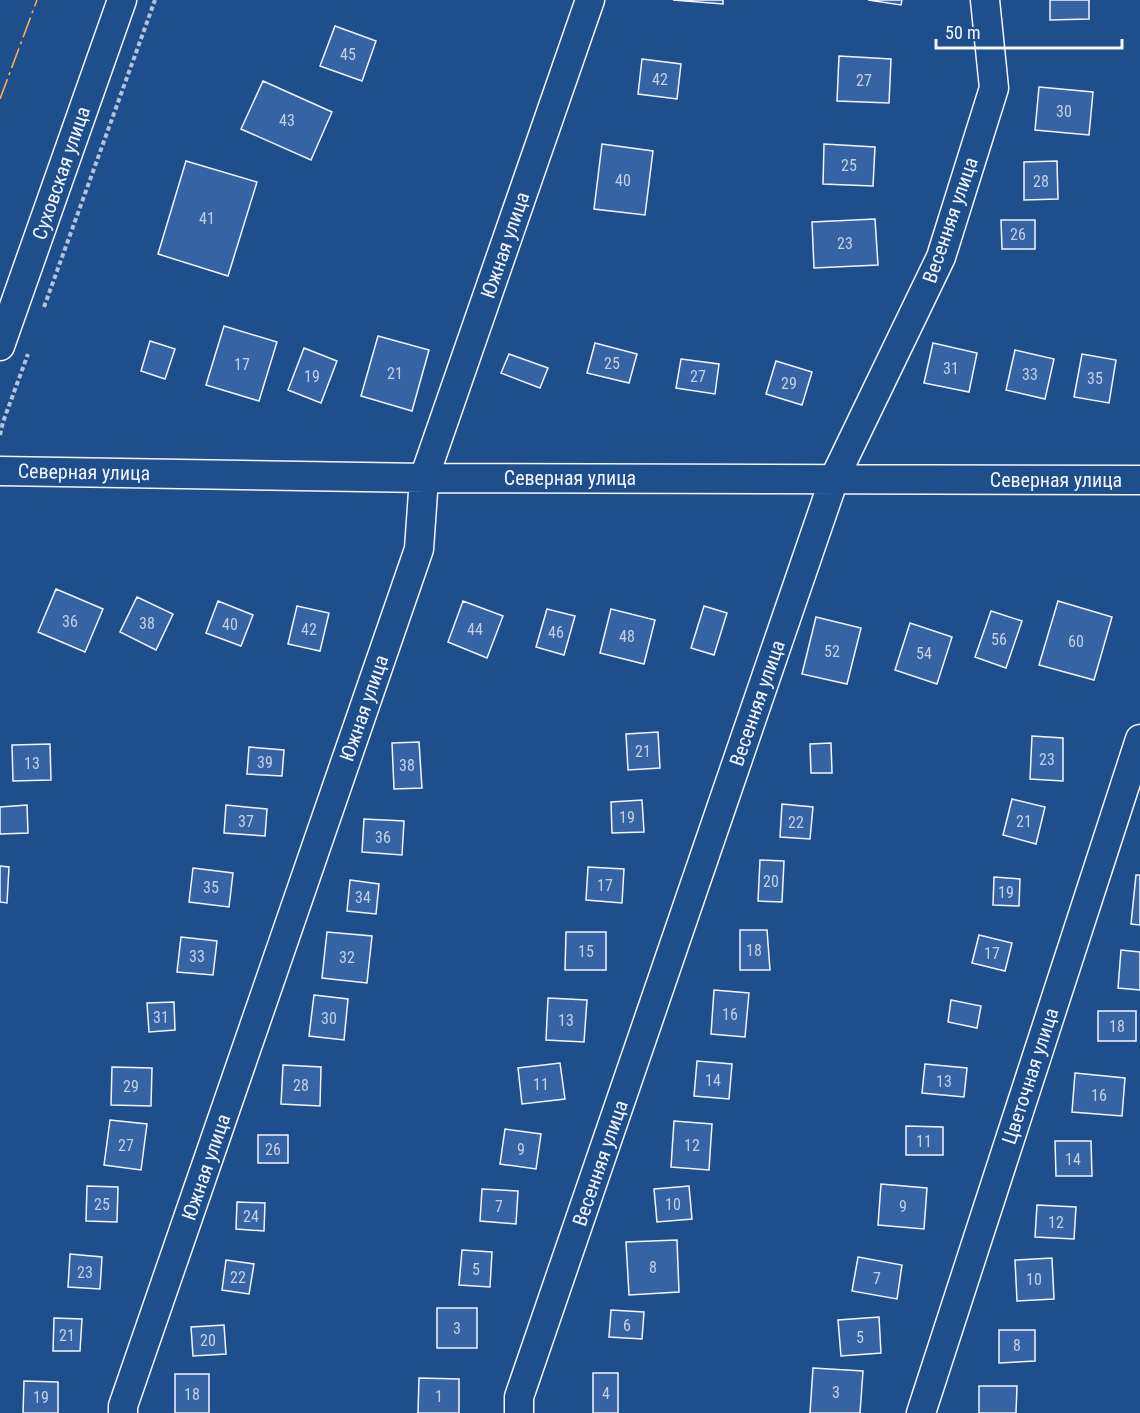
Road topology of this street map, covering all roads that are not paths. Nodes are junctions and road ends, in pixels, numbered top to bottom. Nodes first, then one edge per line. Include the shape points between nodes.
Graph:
1 (122, 0) edge
2 (590, 0) edge
3 (986, 0) edge
4 (0, 346) edge
5 (0, 471) edge
6 (424, 478) junction
7 (834, 479) junction
8 (1140, 480) edge
9 (1140, 740) edge
10 (123, 1413) edge
11 (519, 1413) edge
12 (921, 1413) edge

1 - 4 street, Суховская улица
2 - 6 street, Южная улица
3 - 7 street, Весенняя улица via 994,88 941,258
5 - 6 street, Северная улица
6 - 7 street, Северная улица
6 - 10 street, Южная улица via 418,549
7 - 8 street, Северная улица
7 - 11 street, Весенняя улица via 519,1397
9 - 12 street, Цветочная улица

